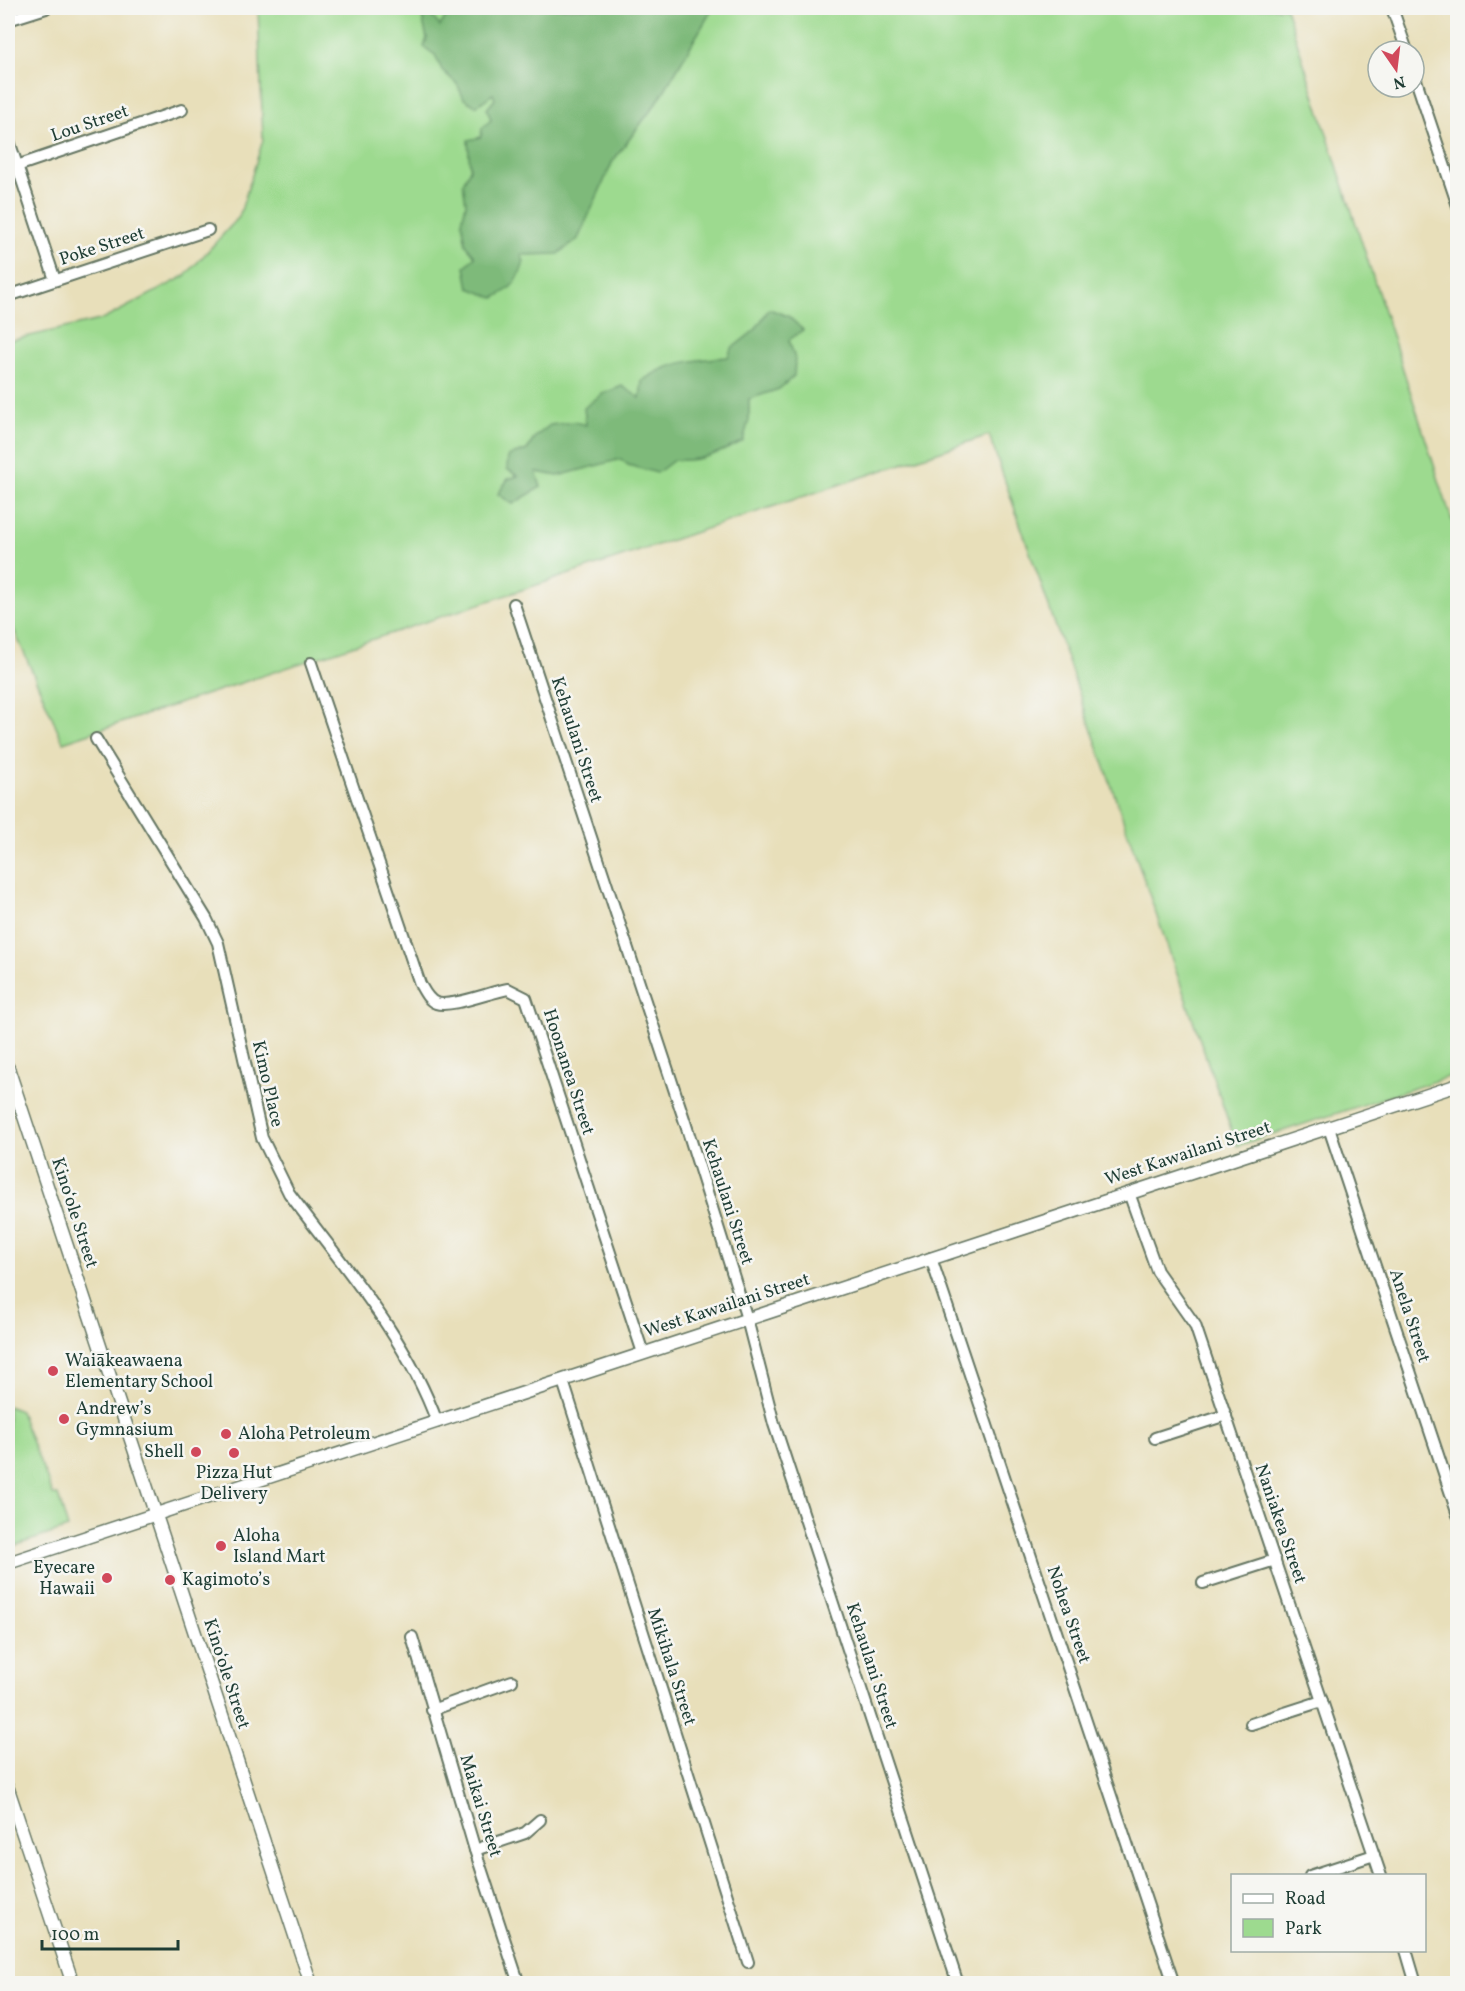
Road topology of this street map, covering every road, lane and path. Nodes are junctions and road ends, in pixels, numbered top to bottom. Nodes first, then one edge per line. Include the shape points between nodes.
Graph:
1 (45, 8) edge
2 (1392, 8) edge
3 (8, 20) edge
4 (1403, 39) edge
5 (1422, 99) edge
6 (182, 110) dead end
7 (8, 138) edge
8 (12, 168) edge
9 (1458, 206) edge
10 (208, 230) dead end
11 (55, 280) junction
12 (8, 296) edge
13 (514, 604) dead end
14 (311, 663) dead end
15 (96, 739) dead end
16 (8, 1068) edge
17 (1458, 1085) edge
18 (1329, 1128) junction
19 (1129, 1193) junction
20 (931, 1258) junction
21 (747, 1318) junction
22 (643, 1353) junction
23 (563, 1381) junction
24 (1226, 1415) junction
25 (437, 1422) junction
26 (1155, 1438) dead end
27 (154, 1514) junction
28 (1458, 1515) edge
29 (1275, 1560) junction
30 (8, 1563) edge
31 (1203, 1583) dead end
32 (412, 1637) dead end
33 (513, 1681) dead end
34 (1322, 1701) junction
35 (432, 1710) junction
36 (1251, 1724) dead end
37 (8, 1789) edge
38 (540, 1820) dead end
39 (475, 1850) junction
40 (1374, 1854) junction
41 (1313, 1874) edge
42 (1381, 1874) edge
43 (1407, 1952) edge
44 (748, 1962) dead end
45 (73, 1983) edge
46 (311, 1983) edge
47 (519, 1983) edge
48 (958, 1983) edge
49 (1174, 1983) edge
50 (1416, 1983) edge

1 - 3 street
2 - 4 street
5 - 9 street
6 - 8 street, Lou Street
7 - 8 street
8 - 11 street
10 - 11 street, Poke Street
11 - 12 street, Poke Street
13 - 21 street, Kehaulani Street
14 - 22 street, Hoonanea Street via 427,996 435,1003 448,1004 508,989 526,998
15 - 25 street, Kimo Place via 218,943 262,1138 274,1167 407,1356
16 - 27 street, Kinoʻole Street
17 - 18 street, West Kawailani Street
18 - 19 street, West Kawailani Street
18 - 28 street, Anela Street
19 - 20 street, West Kawailani Street
19 - 24 street, Naniakea Street via 1157,1271 1195,1325
20 - 21 street, West Kawailani Street
20 - 49 street, Nohea Street
21 - 22 street, West Kawailani Street
21 - 48 street, Kehaulani Street via 774,1424
22 - 23 street, West Kawailani Street
23 - 25 street, West Kawailani Street
23 - 44 street, Mikihala Street
24 - 26 street
24 - 29 street, Naniakea Street
25 - 27 street, West Kawailani Street
27 - 30 street, West Kawailani Street
27 - 46 street, Kinoʻole Street
29 - 31 street
29 - 34 street, Naniakea Street
32 - 35 street, Maikai Street
33 - 35 street
34 - 36 street
34 - 40 street, Naniakea Street
35 - 39 street, Maikai Street
37 - 45 street
38 - 39 street via 525,1833
39 - 47 street, Maikai Street
40 - 41 street
40 - 42 street, Naniakea Street
43 - 50 street

